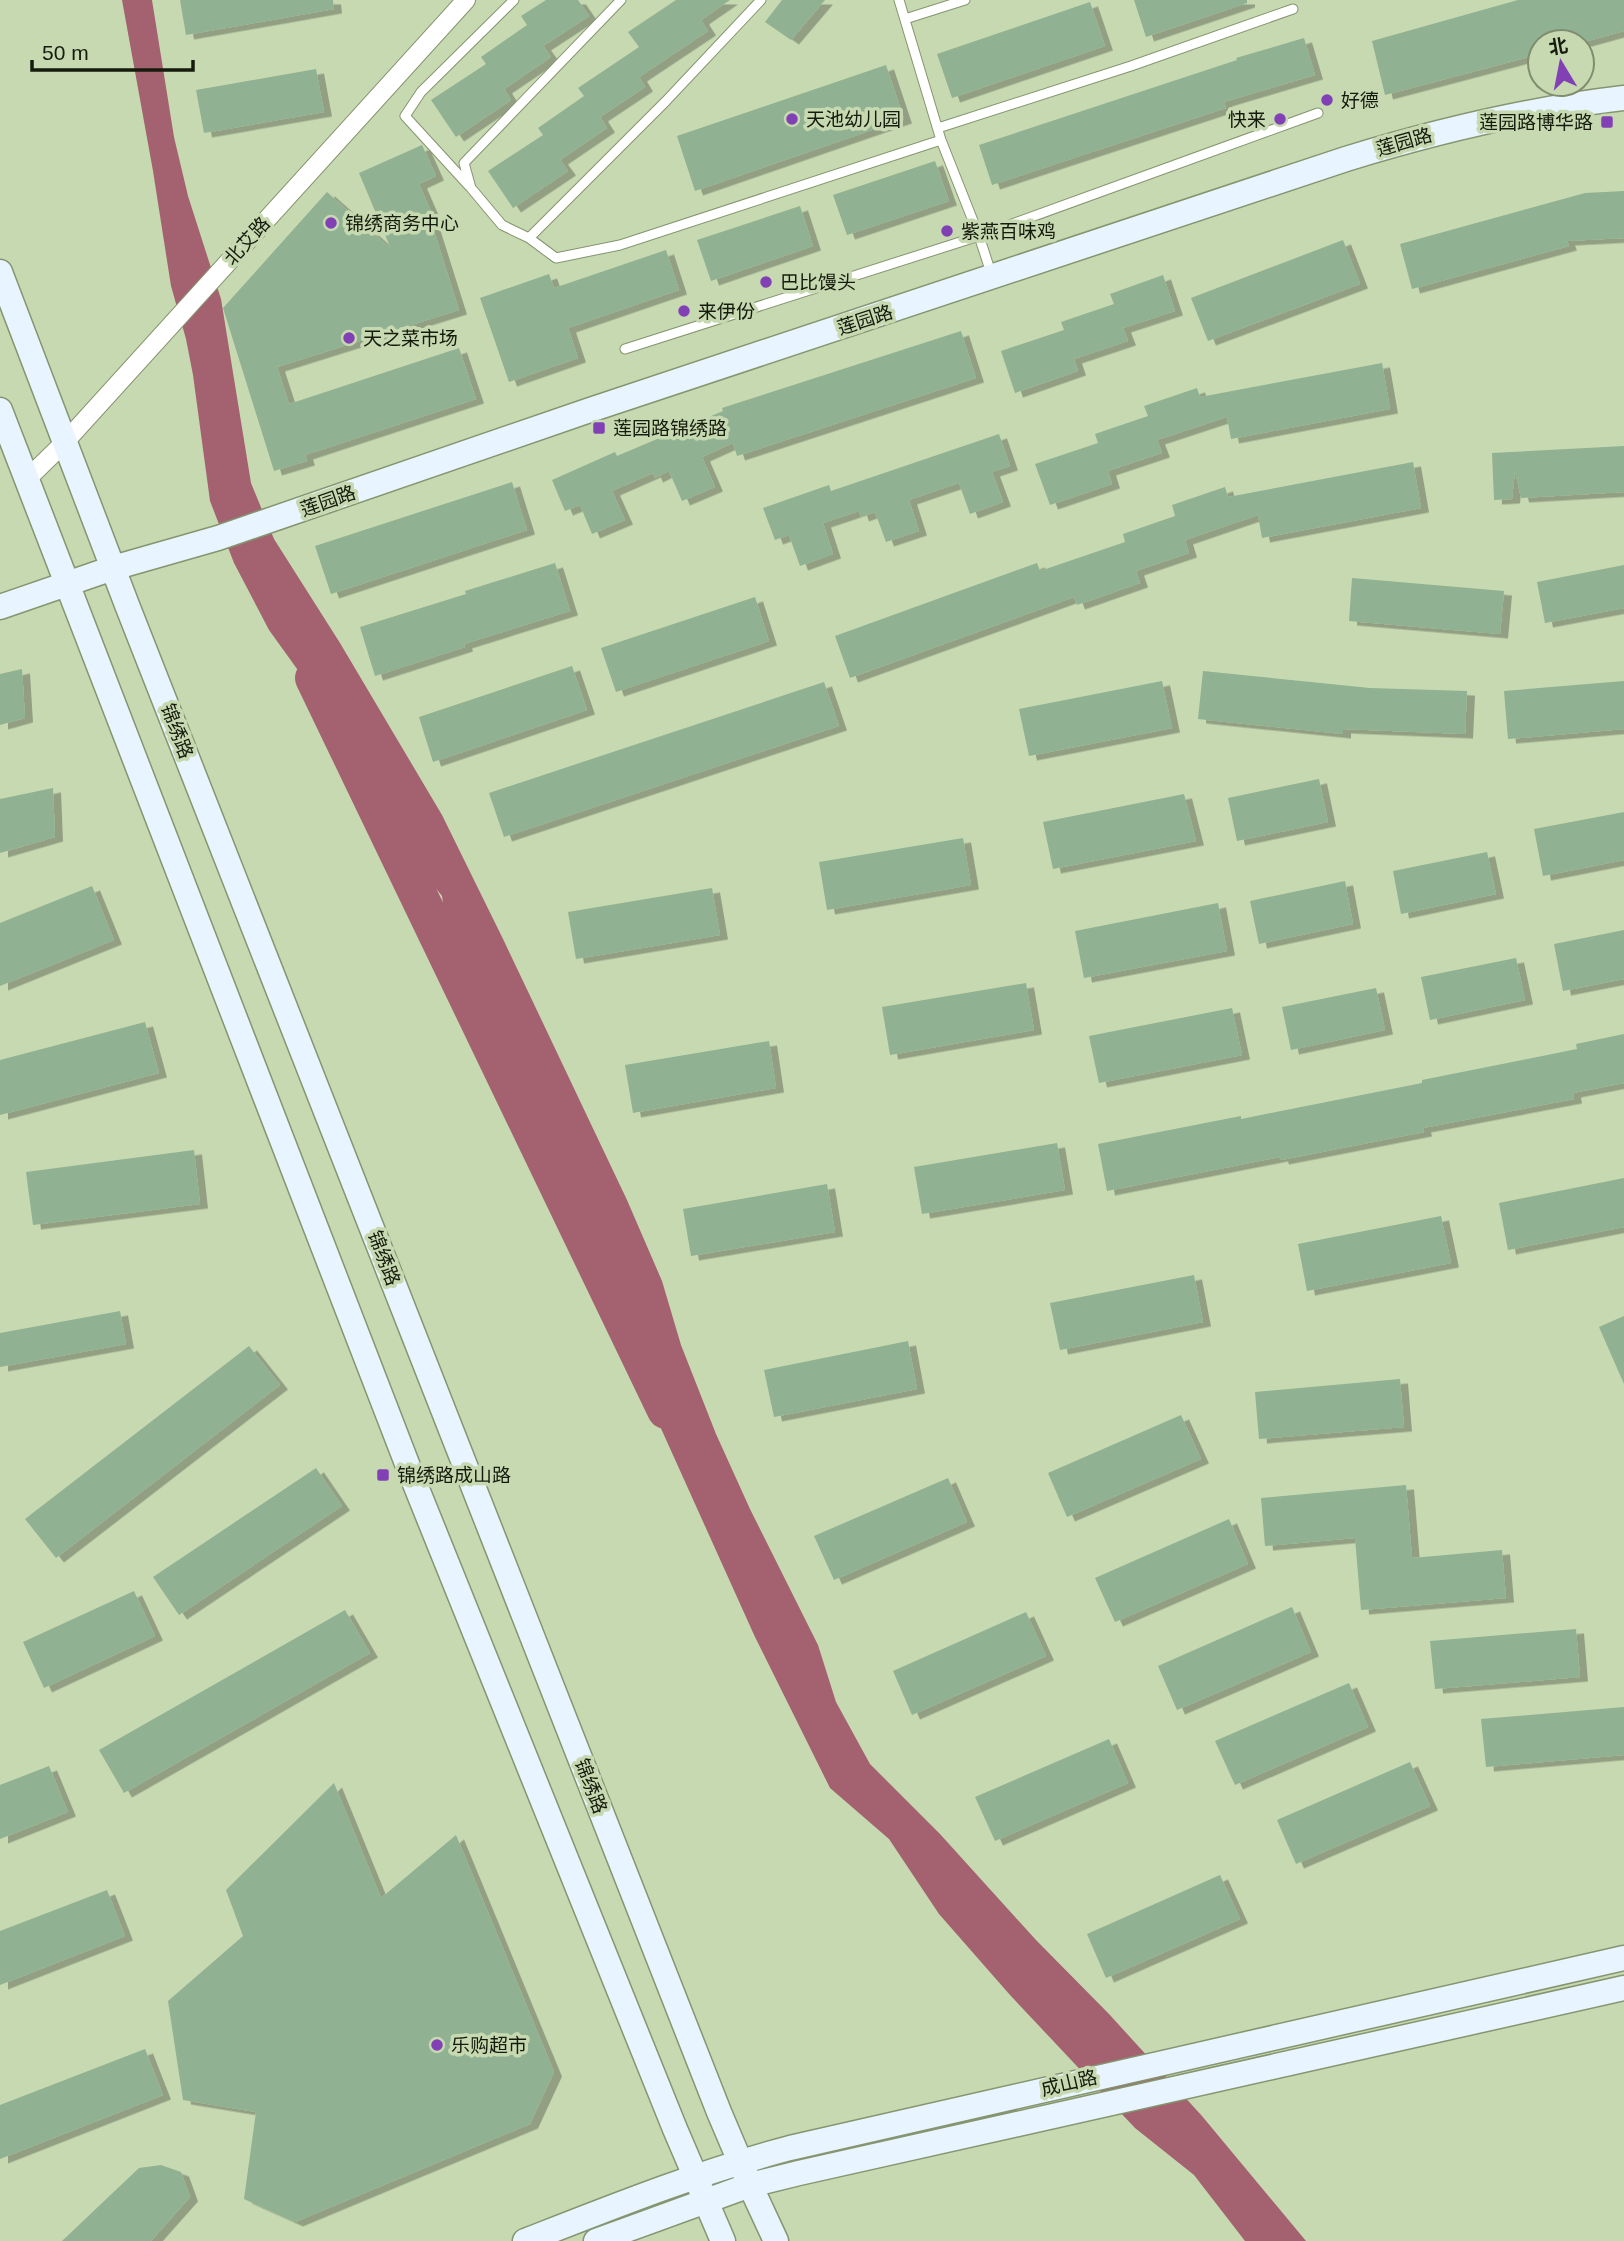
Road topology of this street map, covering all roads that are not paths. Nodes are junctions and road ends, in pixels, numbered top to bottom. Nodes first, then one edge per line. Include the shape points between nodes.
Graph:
1 (466, 0) edge
2 (514, 0) edge
3 (621, 0) edge
4 (761, 0) edge
5 (899, 0) edge
6 (965, 0) edge
7 (1293, 9) dead end
8 (905, 19) junction
9 (1624, 98) edge
10 (1318, 113) dead end
11 (938, 128) junction
12 (941, 140) junction
13 (471, 188) junction
14 (979, 236) junction
15 (529, 238) junction
16 (0, 272) edge
17 (992, 277) junction
18 (625, 349) dead end
19 (0, 411) edge
20 (65, 442) junction
21 (27, 480) junction
22 (113, 568) junction
23 (66, 583) junction
24 (0, 607) edge
25 (1624, 1958) edge
26 (1624, 1988) edge
27 (739, 2161) junction
28 (695, 2176) junction
29 (750, 2186) junction
30 (705, 2200) junction
31 (525, 2241) edge
32 (596, 2241) edge
33 (723, 2241) edge
34 (776, 2241) edge

1 - 20 street, 北艾路
2 - 13 lane via 421,92 405,116
3 - 13 lane via 464,163
4 - 15 lane
5 - 8 lane
6 - 8 lane
7 - 11 lane
8 - 11 lane
9 - 17 main road, 莲园路 via 1513,115 1389,146
10 - 14 lane
11 - 12 lane
12 - 14 lane
12 - 15 lane via 620,246 556,258
13 - 15 lane via 502,225
14 - 17 lane
14 - 18 lane
16 - 20 main road, 锦绣路
17 - 22 main road, 莲园路 via 273,520
19 - 21 main road
20 - 21 street, 北艾路
20 - 22 main road, 锦绣路
21 - 23 main road
22 - 23 main road
22 - 27 main road, 锦绣路
23 - 24 main road
23 - 28 main road via 411,1474
25 - 27 main road, 成山路
26 - 29 main road, 成山路
27 - 28 main road, 成山路
27 - 29 main road, 锦绣路
28 - 30 main road
28 - 31 main road, 成山路
29 - 30 main road, 成山路
29 - 34 main road, 锦绣路
30 - 32 main road, 成山路
30 - 33 main road

